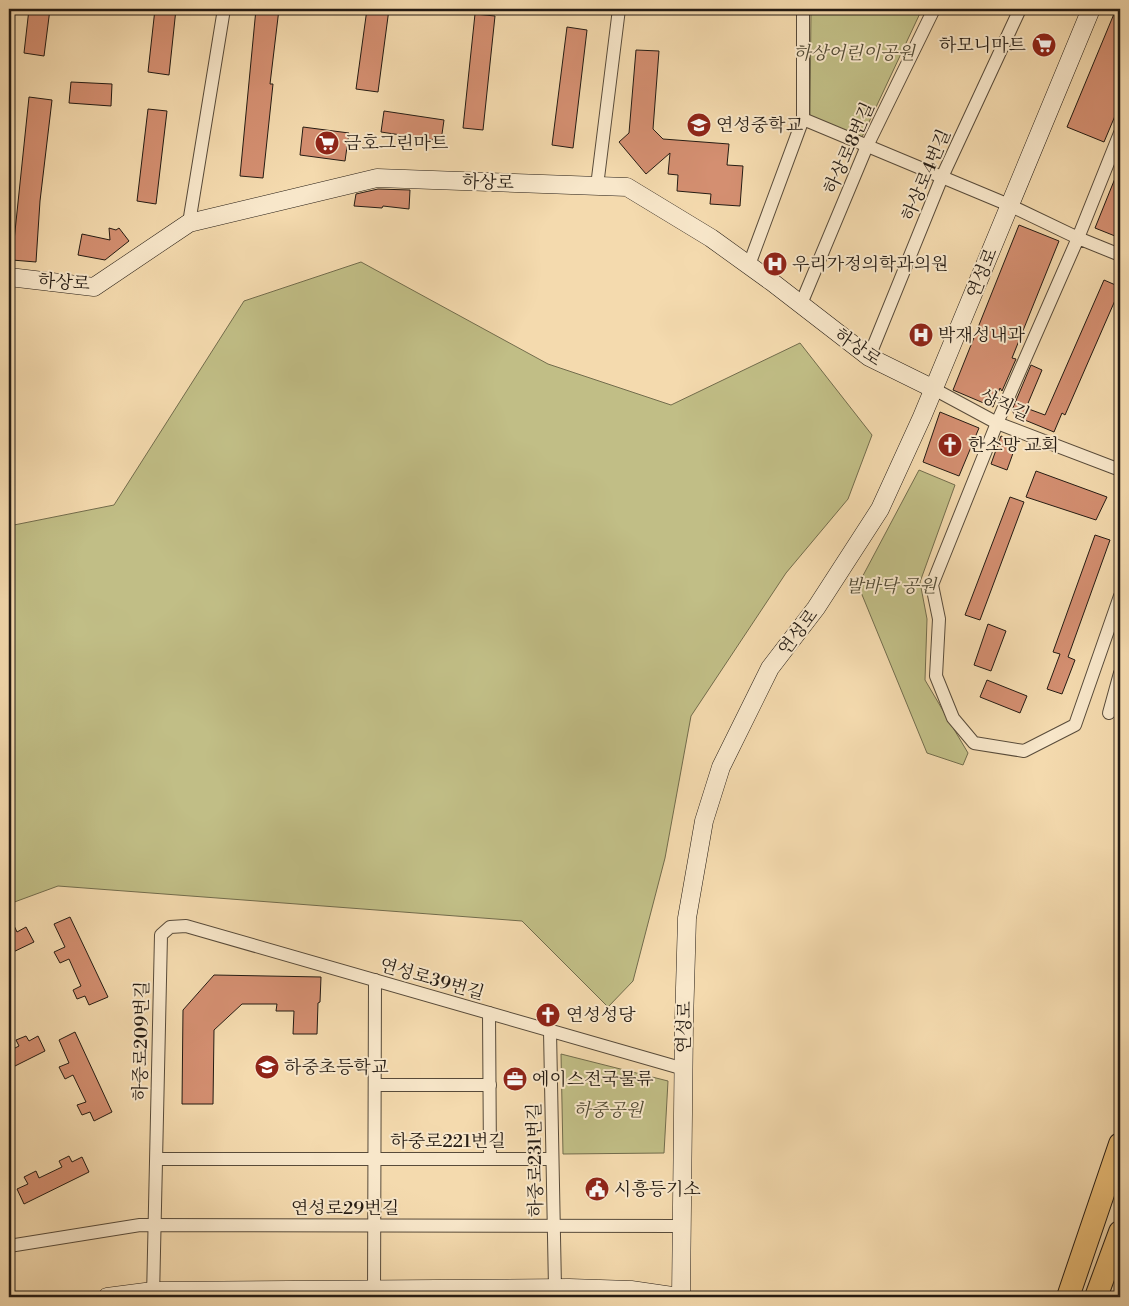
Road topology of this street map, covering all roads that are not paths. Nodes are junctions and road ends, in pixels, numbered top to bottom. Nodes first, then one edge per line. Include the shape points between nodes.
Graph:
1 (224, 9) edge
2 (619, 9) edge
3 (803, 9) edge
4 (934, 9) edge
5 (1020, 9) edge
6 (1091, 9) edge
7 (803, 119) junction
8 (1120, 134) edge
9 (868, 146) junction
10 (942, 177) junction
11 (596, 186) junction
12 (1009, 205) junction
13 (189, 222) junction
14 (1078, 238) junction
15 (1120, 255) edge
16 (749, 265) junction
17 (9, 277) edge
18 (801, 304) junction
19 (869, 358) junction
20 (932, 388) junction
21 (996, 423) junction
22 (1120, 470) edge
23 (1120, 596) edge
24 (1120, 673) edge
25 (1109, 713) dead end
26 (170, 927) joint
27 (375, 980) junction
28 (489, 1013) junction
29 (550, 1031) junction
30 (684, 1069) junction
31 (490, 1085) junction
32 (375, 1086) junction
33 (1120, 1144) edge
34 (157, 1159) junction
35 (374, 1159) junction
36 (490, 1159) junction
37 (552, 1159) junction
38 (156, 1225) junction
39 (374, 1225) junction
40 (554, 1226) junction
41 (682, 1226) junction
42 (1120, 1232) edge
43 (9, 1246) edge
44 (555, 1288) junction
45 (374, 1293) edge
46 (153, 1294) edge
47 (107, 1297) edge
48 (680, 1297) edge
49 (1068, 1297) edge
50 (1096, 1297) edge

1 - 13 street
2 - 11 street
3 - 7 street
4 - 9 street, 하상로8번길
5 - 10 street, 하상로4번길
6 - 12 street, 연성로
7 - 9 street
7 - 16 street
8 - 14 street
9 - 10 street
9 - 18 street, 하상로8번길
10 - 12 street
10 - 19 street, 하상로4번길
11 - 13 street, 하상로 via 377,178
11 - 16 street, 하상로 via 627,187
12 - 14 street
12 - 20 street, 연성로
13 - 17 street, 하상로 via 94,287
14 - 15 street
14 - 21 street
16 - 18 street, 하상로
18 - 19 street, 하상로
19 - 20 street, 하상로
20 - 21 street, 상직길
20 - 30 street, 연성로 via 880,509 816,608 770,668 722,767 704,821 687,918
21 - 22 street, 상직길
21 - 23 street via 932,585 939,619 936,676 953,718 974,743 1024,751 1075,725
24 - 25 street
26 - 27 street, 연성로39번길 via 186,926
26 - 34 street, 하중로209번길 via 161,935
27 - 28 street, 연성로39번길
27 - 32 street, 하중로221번길
28 - 29 street, 연성로39번길
28 - 31 street
29 - 30 street, 연성로39번길
29 - 37 street, 하중로231번길
30 - 41 street, 연성로
31 - 32 street
31 - 36 street
32 - 35 street, 하중로221번길
33 - 49 highway
34 - 35 street
34 - 38 street, 하중로209번길
35 - 36 street, 하중로221번길
35 - 39 street, 하중로221번길
36 - 37 street, 하중로221번길
37 - 40 street, 하중로231번길
38 - 39 street, 연성로29번길
38 - 43 street, 연성로29번길
38 - 46 street, 하중로209번길
39 - 40 street, 연성로29번길
39 - 45 street, 하중로221번길
40 - 41 street, 연성로29번길
40 - 44 street, 하중로231번길
41 - 48 street, 연성로
42 - 50 highway
44 - 45 street
44 - 48 street via 631,1290
45 - 46 street
46 - 47 street

